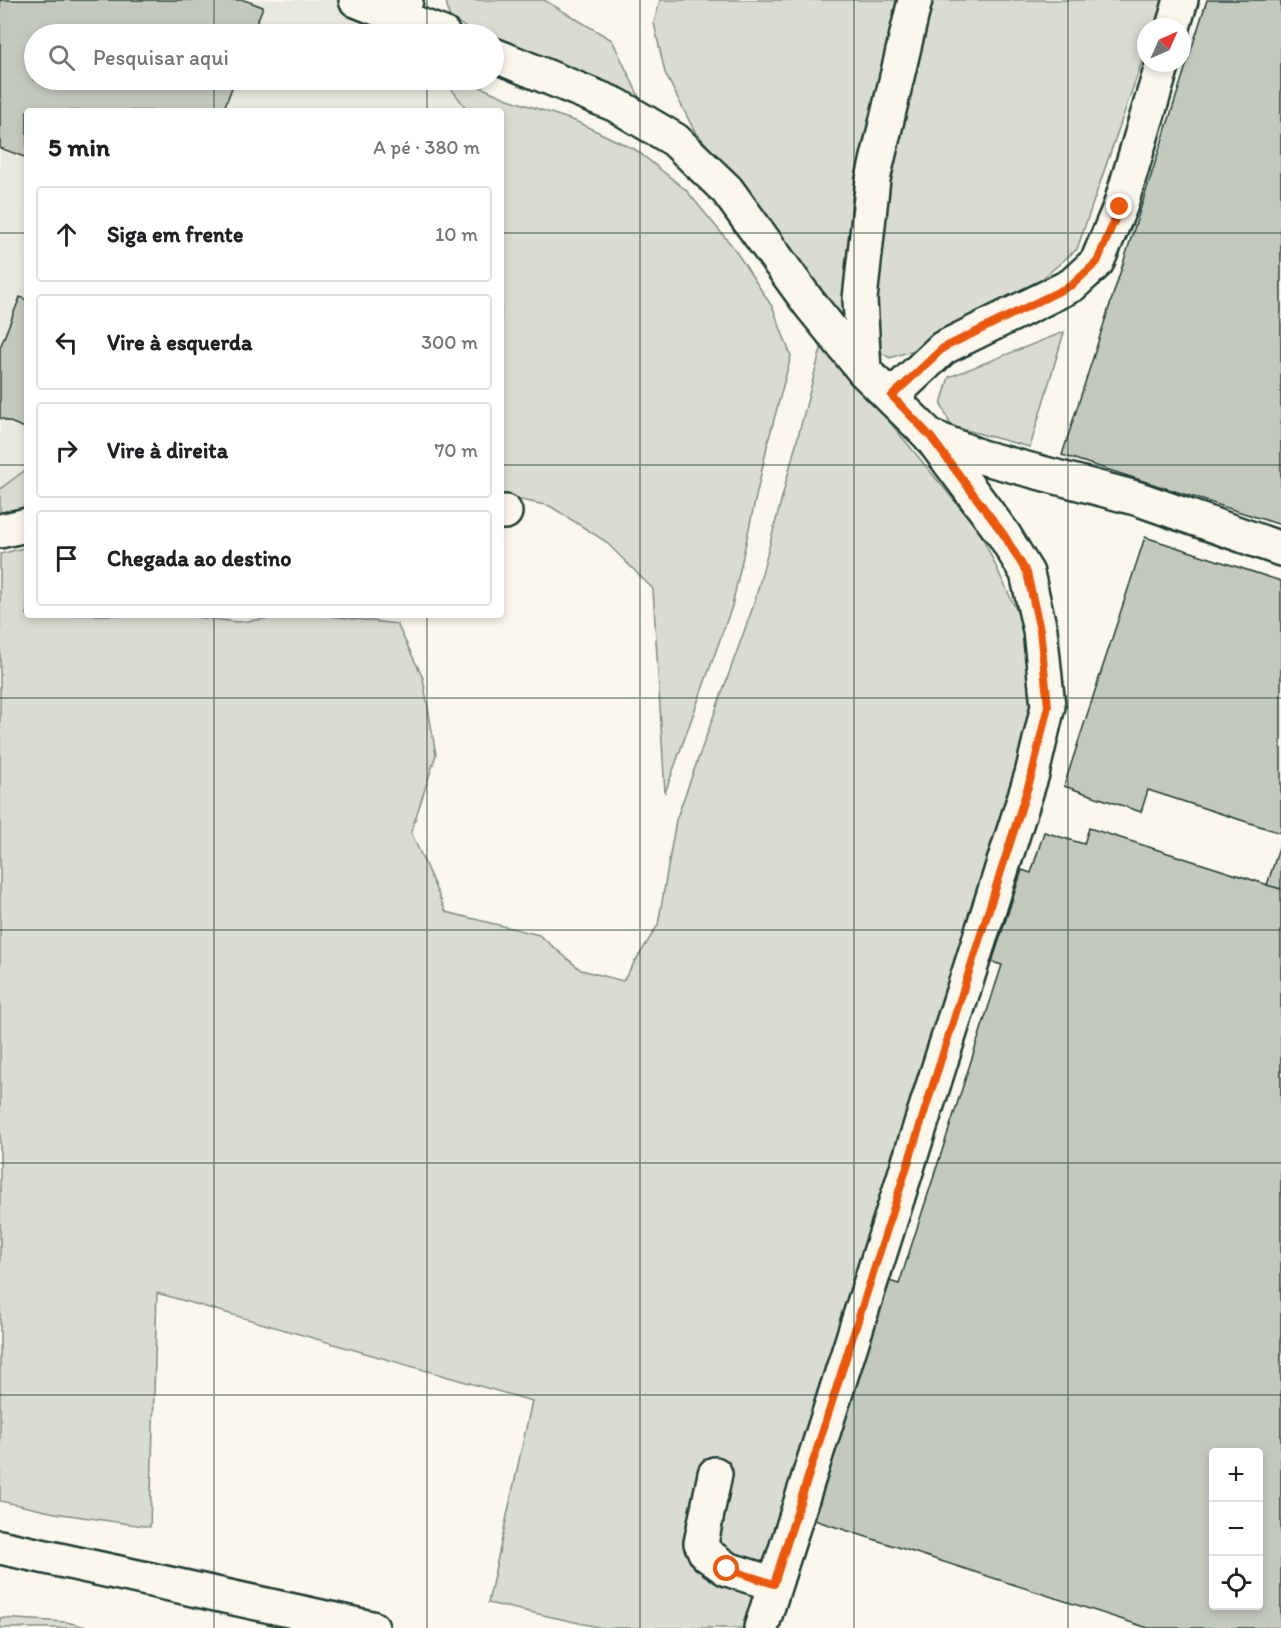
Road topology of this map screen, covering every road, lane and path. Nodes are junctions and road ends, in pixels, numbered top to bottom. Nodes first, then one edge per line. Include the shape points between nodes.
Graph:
1 (356, 0) edge
2 (915, 0) edge
3 (1181, 0) edge
4 (404, 9) edge
5 (1176, 18) edge
6 (427, 24) edge
7 (504, 59) edge
8 (1160, 72) edge
9 (864, 371) junction
10 (892, 396) junction
11 (930, 436) junction
12 (24, 526) edge
13 (0, 531) edge
14 (1281, 549) edge
15 (715, 1474) dead end
16 (0, 1547) edge
17 (774, 1584) junction
18 (372, 1628) edge
19 (761, 1628) edge

1 - 4 main road
2 - 9 main road via 873,179 860,299
3 - 5 main road
4 - 6 main road
7 - 9 main road via 616,105 675,140 727,190
8 - 10 main road via 1120,207 1097,262 1072,285 943,348
9 - 10 main road
10 - 11 main road
11 - 14 main road via 981,457 1139,499
11 - 17 main road via 1004,535 1027,573 1040,630 1048,706 1032,774
12 - 13 main road
15 - 17 main road via 700,1543 706,1554 727,1569
16 - 18 main road
17 - 19 main road

